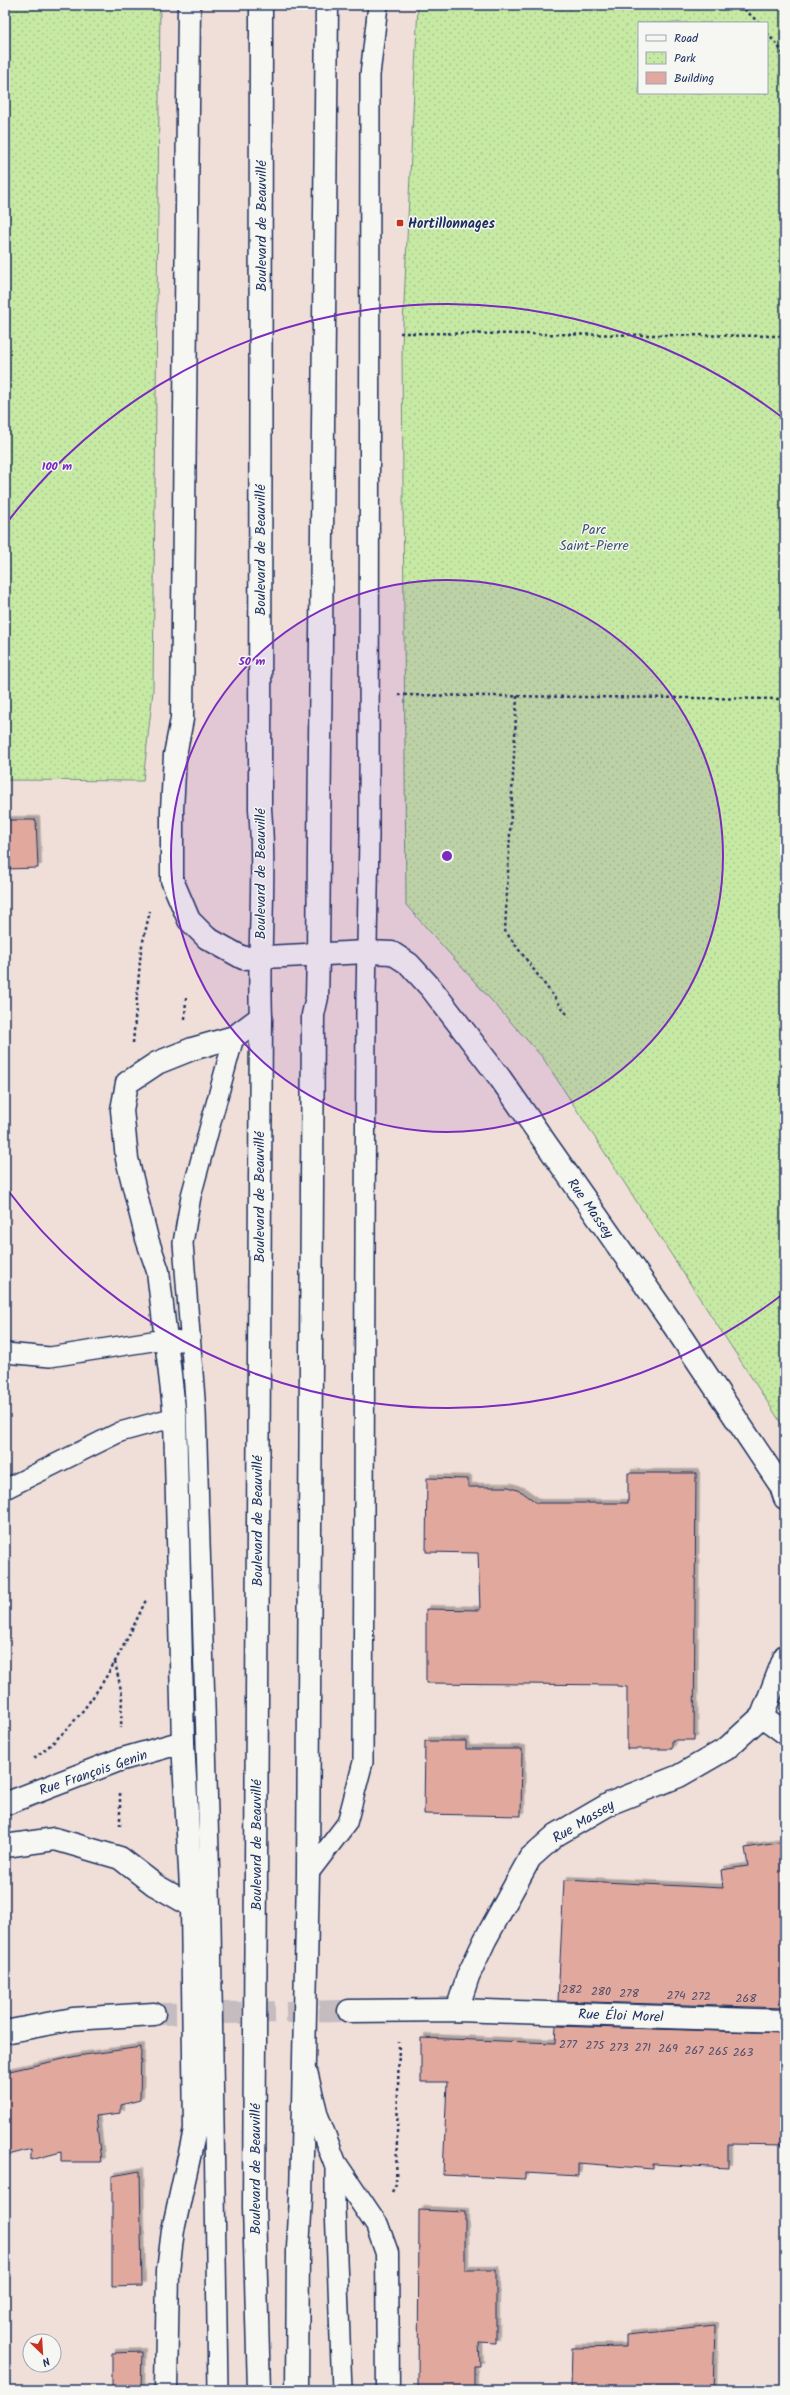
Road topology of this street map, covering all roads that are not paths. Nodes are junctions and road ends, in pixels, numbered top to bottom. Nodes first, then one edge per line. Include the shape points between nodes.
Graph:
1 (189, 5) edge
2 (261, 5) edge
3 (327, 5) edge
4 (378, 5) edge
5 (367, 952) junction
6 (318, 955) junction
7 (260, 957) junction
8 (261, 1017) junction
9 (234, 1037) junction
10 (185, 1281) junction
11 (162, 1311) junction
12 (165, 1339) junction
13 (190, 1342) junction
14 (5, 1352) edge
15 (176, 1417) junction
16 (5, 1489) edge
17 (785, 1498) edge
18 (785, 1656) edge
19 (762, 1716) junction
20 (785, 1733) edge
21 (183, 1742) junction
22 (5, 1804) edge
23 (5, 1846) edge
24 (308, 1874) junction
25 (192, 1906) junction
26 (457, 2010) junction
27 (349, 2011) tunnel mouth
28 (154, 2014) tunnel mouth
29 (785, 2021) edge
30 (5, 2032) edge
31 (303, 2060) junction
32 (335, 2163) junction
33 (166, 2390) edge
34 (218, 2390) edge
35 (259, 2390) edge
36 (297, 2390) edge
37 (342, 2390) edge
38 (388, 2390) edge

1 - 7 street, Rue Massey via 182,719 175,755 172,880 189,920 207,938 243,958
2 - 7 street, Boulevard de Beauvillé
3 - 6 street
4 - 5 lane via 370,75
5 - 6 street, Rue Massey
5 - 17 street, Rue Massey via 392,953 409,964 500,1078 674,1326 781,1486
5 - 24 lane via 363,1762 347,1823
6 - 7 street, Rue Massey
6 - 24 street via 313,1039
7 - 8 street, Boulevard de Beauvillé
8 - 9 street
8 - 35 street, Boulevard de Beauvillé via 254,2199
9 - 10 lane via 191,1196 183,1243
9 - 11 street via 192,1049 157,1063 127,1083 122,1110 127,1159 146,1240 158,1271
10 - 11 lane
10 - 13 lane
11 - 12 street
12 - 13 lane
12 - 14 lane via 50,1357
12 - 15 street
13 - 34 lane via 196,1412 206,1745
15 - 16 lane via 120,1432
15 - 21 street
18 - 19 street, Rue Massey
19 - 20 street
19 - 26 street, Rue Massey via 726,1749 679,1776 611,1803 556,1835 530,1858 484,1940
21 - 22 street, Rue François Genin via 119,1760
21 - 25 street
23 - 25 street via 55,1839 120,1858 155,1885
24 - 31 street
25 - 33 street via 195,2130 173,2230 168,2272
26 - 27 street, Rue Éloi Morel
26 - 29 street, Rue Éloi Morel
28 - 30 street via 73,2019
31 - 32 street via 317,2116
31 - 36 street
32 - 37 lane
32 - 38 street via 377,2225 387,2253

